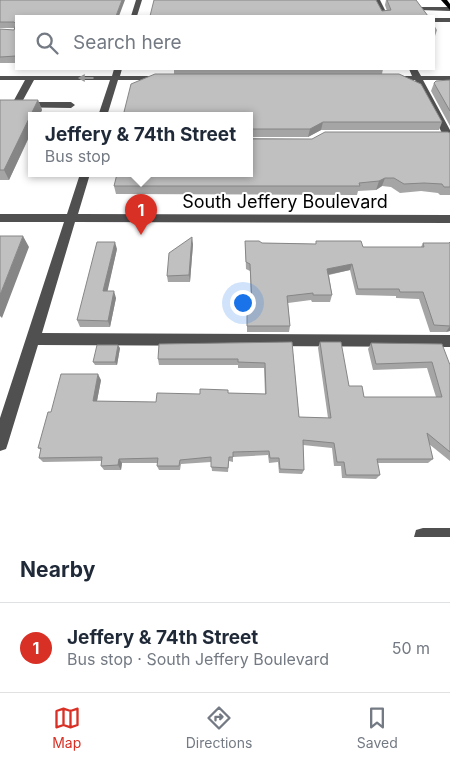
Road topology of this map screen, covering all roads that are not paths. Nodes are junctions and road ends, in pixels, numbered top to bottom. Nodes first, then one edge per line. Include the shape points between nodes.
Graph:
1 (139, 0) edge
2 (377, 0) edge
3 (444, 1) edge
4 (450, 8) edge
5 (421, 9) edge
6 (134, 15) edge
7 (384, 15) edge
8 (435, 20) edge
9 (450, 20) edge
10 (118, 70) edge
11 (414, 70) edge
12 (0, 78) edge
13 (30, 78) junction
14 (115, 78) junction
15 (173, 78) edge
16 (379, 78) edge
17 (418, 78) junction
18 (450, 78) edge
19 (0, 104) edge
20 (16, 104) junction
21 (71, 105) dead end
22 (104, 112) edge
23 (446, 136) edge
24 (84, 177) edge
25 (0, 218) edge
26 (71, 218) junction
27 (450, 219) edge
28 (33, 339) junction
29 (450, 341) edge
30 (0, 443) edge
31 (424, 537) edge
32 (450, 537) edge

1 - 6 street
2 - 7 street
3 - 4 main road
4 - 5 street
8 - 9 street
10 - 14 street
11 - 17 street
12 - 13 street
14 -> 13 street
13 - 20 street
14 - 15 street
14 - 22 street
16 - 17 street
17 - 18 street
17 - 23 street
19 - 20 street
20 - 21 street
24 - 26 street
25 - 26 street, South Jeffery Boulevard
26 - 27 street, South Jeffery Boulevard
26 - 28 street
28 - 29 street
28 - 30 street
31 - 32 street

